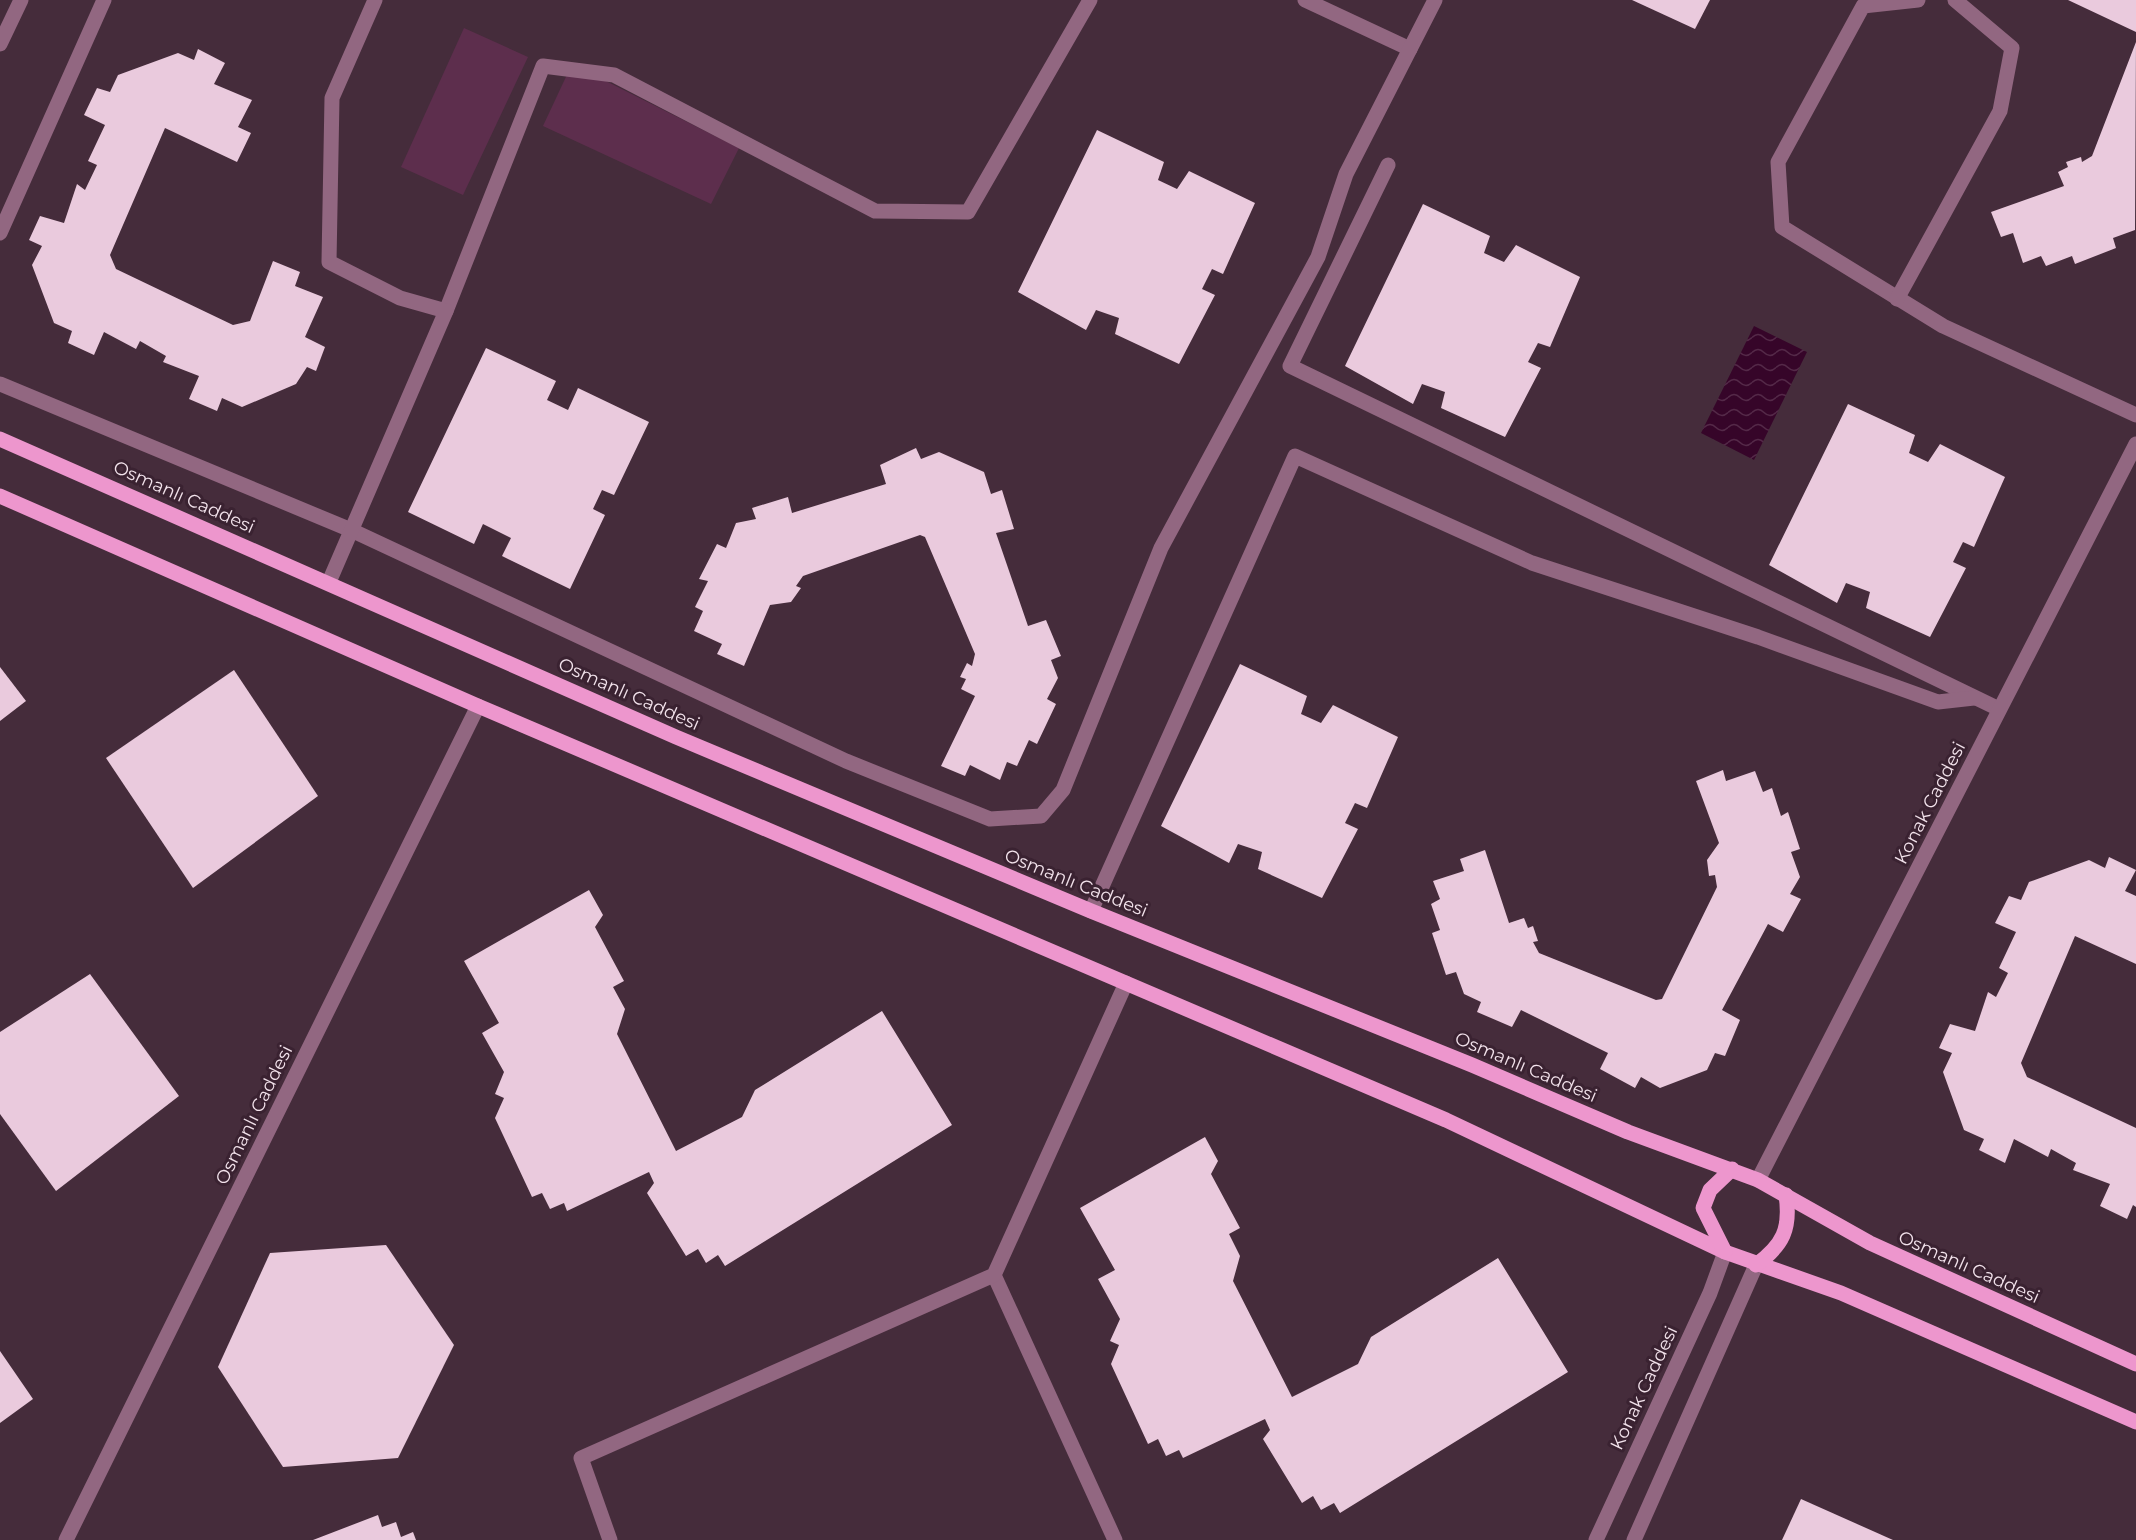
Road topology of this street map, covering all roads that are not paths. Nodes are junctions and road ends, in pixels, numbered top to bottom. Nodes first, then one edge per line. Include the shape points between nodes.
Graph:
1 (21, 0) edge
2 (104, 0) edge
3 (375, 0) edge
4 (1090, 0) edge
5 (1305, 0) edge
6 (1435, 0) edge
7 (1918, 0) edge
8 (1955, 0) edge
9 (0, 44) edge
10 (1410, 50) junction
11 (1388, 165) dead end
12 (0, 233) edge
13 (1897, 299) junction
14 (447, 311) junction
15 (0, 384) edge
16 (2136, 415) edge
17 (0, 439) edge
18 (2136, 444) edge
19 (0, 496) edge
20 (351, 530) junction
21 (329, 582) junction
22 (1974, 698) junction
23 (478, 706) junction
24 (2000, 709) junction
25 (1091, 911) junction
26 (1126, 983) junction
27 (1732, 1170) junction
28 (1758, 1180) junction
29 (1786, 1195) junction
30 (1725, 1252) junction
31 (1756, 1265) junction
32 (994, 1275) junction
33 (2136, 1364) edge
34 (2136, 1422) edge
35 (66, 1540) edge
36 (610, 1540) edge
37 (1115, 1540) edge
38 (1596, 1540) edge
39 (1634, 1540) edge

1 - 9 street
2 - 12 street
3 - 14 street via 332,98 329,262 400,298
4 - 14 street via 968,212 875,211 614,75 543,66
5 - 10 street
6 - 10 street
7 - 13 street via 1863,6 1778,162 1782,227
8 - 13 street via 2012,48 2000,111
10 - 20 street via 1346,174 1318,257 1161,548 1063,790 1041,816 990,819 846,761
11 - 22 street via 1290,366
13 - 16 street via 1943,326
14 - 20 street
15 - 20 street
17 - 21 main road, Osmanlı Caddesi
18 - 24 street, Konak Caddesi
19 - 23 main road
20 - 21 street
21 - 25 main road, Osmanlı Caddesi via 676,737
22 - 24 street
22 - 25 street via 1938,702 1758,637 1532,563 1295,456
23 - 26 main road
23 - 35 street, Osmanlı Caddesi
24 - 28 street, Konak Caddesi
25 - 27 main road, Osmanlı Caddesi via 1628,1132
26 - 30 main road via 1446,1120
26 - 32 street
27 - 28 main road, Osmanlı Caddesi
27 - 30 main road via 1710,1190 1703,1208
28 - 29 main road, Osmanlı Caddesi
29 - 31 main road via 1784,1238
29 - 33 main road, Osmanlı Caddesi via 1870,1243
30 - 31 main road
30 - 38 street, Konak Caddesi via 1710,1293
31 - 34 main road via 1840,1293
31 - 39 street
32 - 36 street via 581,1458
32 - 37 street

